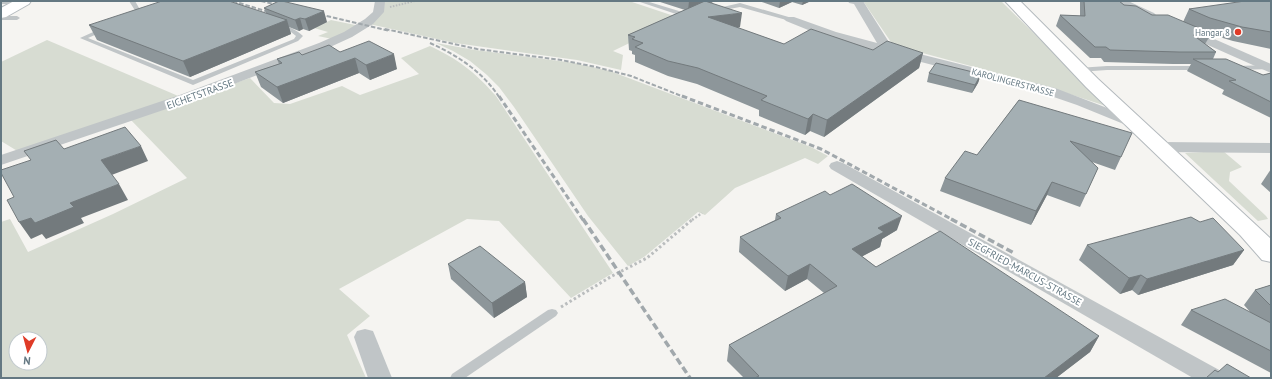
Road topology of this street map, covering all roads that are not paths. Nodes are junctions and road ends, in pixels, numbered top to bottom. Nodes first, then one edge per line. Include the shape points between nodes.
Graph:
1 (24, 1) edge
2 (132, 1) edge
3 (640, 1) edge
4 (748, 1) edge
5 (857, 1) edge
6 (1012, 1) edge
7 (1119, 1) edge
8 (1, 2) edge
9 (379, 7) edge
10 (4, 8) edge
11 (704, 12) edge
12 (697, 13) edge
13 (1, 19) edge
14 (128, 19) edge
15 (790, 19) junction
16 (16, 20) dead end
17 (1162, 20) edge
18 (271, 23) edge
19 (1176, 26) edge
20 (109, 28) edge
21 (887, 49) junction
22 (1208, 68) edge
23 (1231, 68) edge
24 (1270, 68) edge
25 (1078, 70) junction
26 (1136, 124) junction
27 (1161, 147) junction
28 (1271, 148) edge
29 (1, 160) edge
30 (837, 166) dead end
31 (1271, 254) edge
32 (552, 313) road end
33 (365, 337) dead end
34 (380, 378) edge
35 (456, 378) edge
36 (1213, 378) edge

1 - 10 street
2 - 14 lane via 139,13
3 - 12 lane via 687,15
4 - 15 lane, KAROLINGERSTRASSE via 784,14
5 - 21 street
6 - 25 street, KAROLINGERSTRASSE
7 - 17 street
8 - 10 lane
9 - 29 street, EICHETSTRASSE via 371,20 341,37 262,71 184,100
11 - 15 lane, KAROLINGERSTRASSE via 740,5
13 - 16 lane
15 - 21 street, KAROLINGERSTRASSE via 832,35
18 - 20 lane via 300,36 296,40 193,83 83,38
19 - 24 street
21 - 26 street, KAROLINGERSTRASSE via 1050,91
22 - 25 lane
23 - 24 lane
25 - 26 street, KAROLINGERSTRASSE
26 - 27 street, KAROLINGERSTRASSE
27 - 28 street
27 - 31 street, KAROLINGERSTRASSE
30 - 36 street, SIEGFRIED-MARCUS-STRASSE
32 - 35 lane
33 - 34 street

